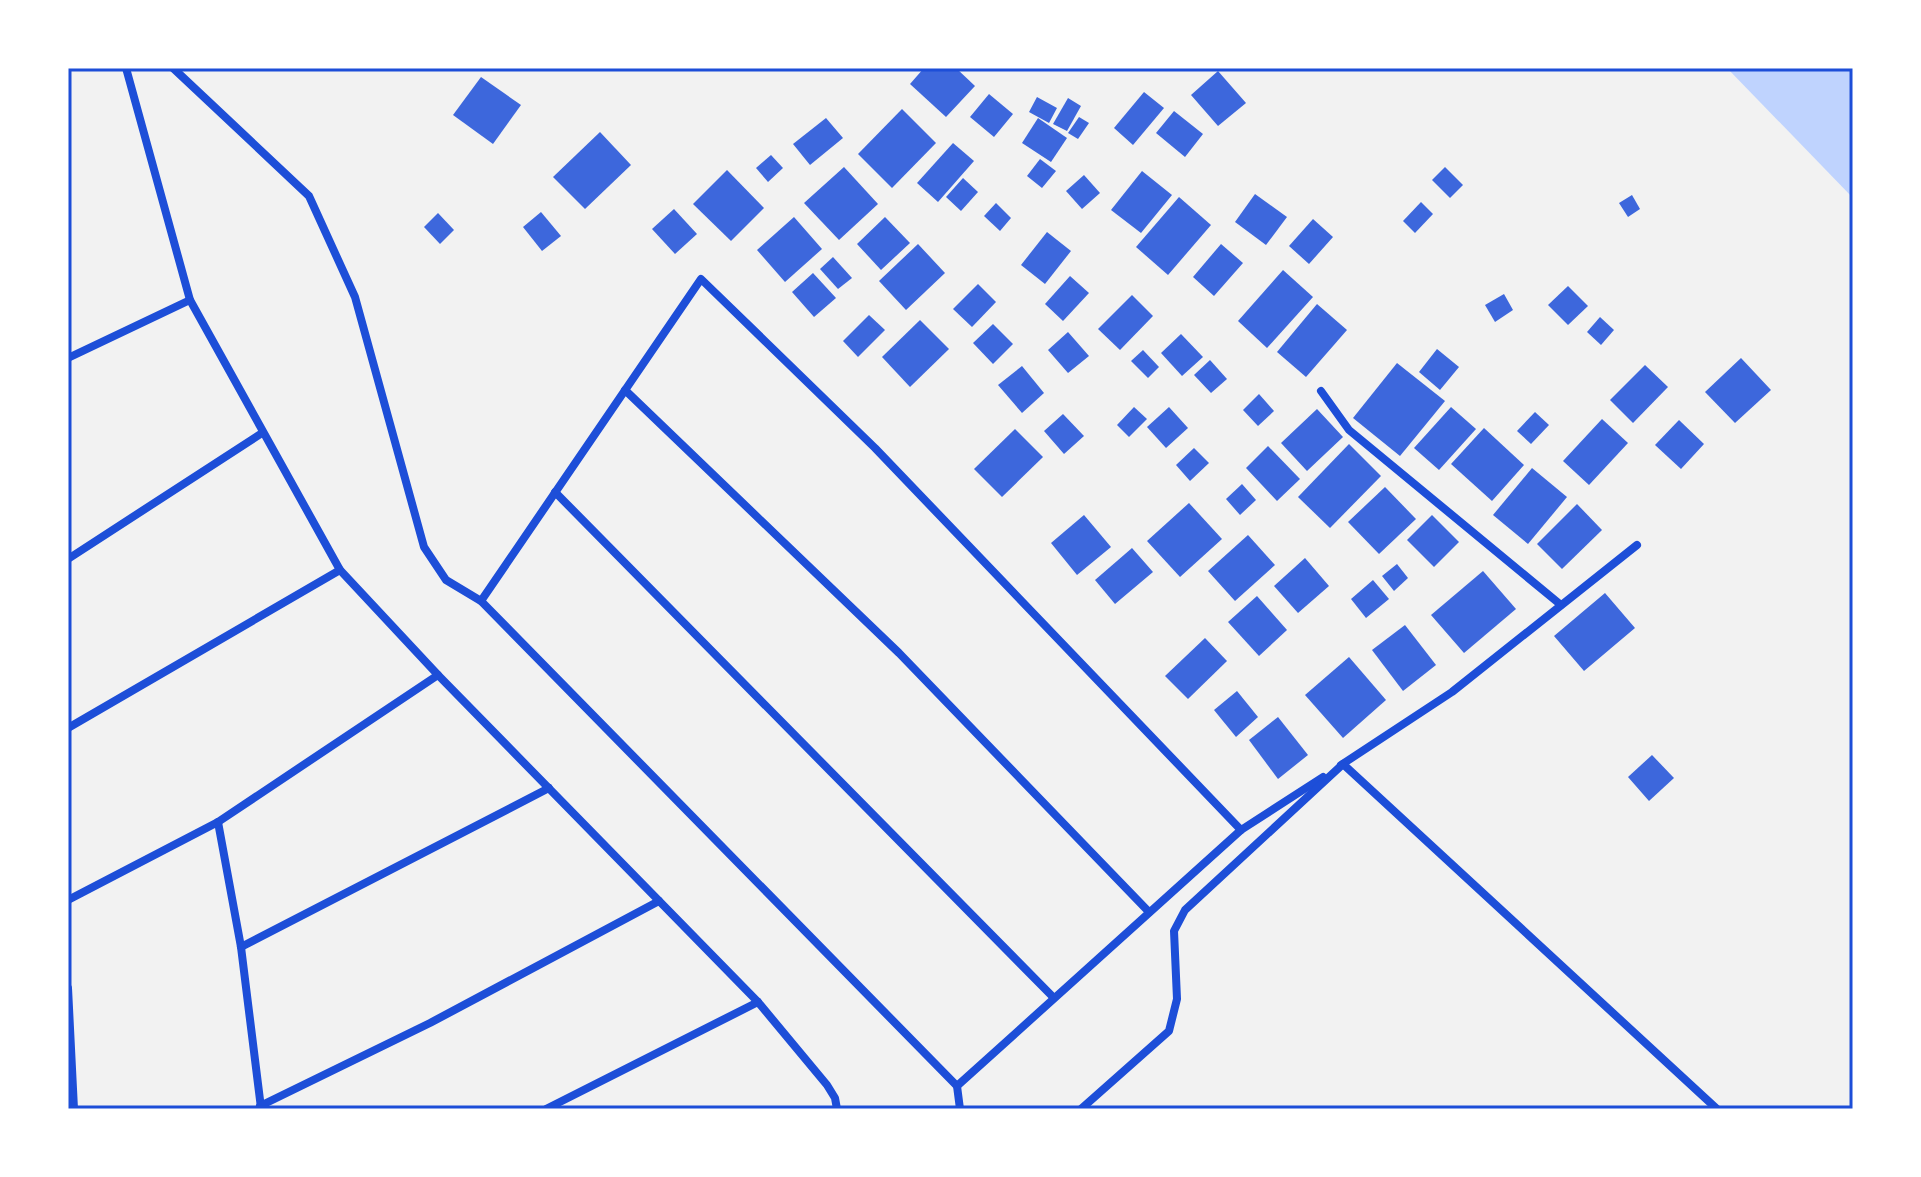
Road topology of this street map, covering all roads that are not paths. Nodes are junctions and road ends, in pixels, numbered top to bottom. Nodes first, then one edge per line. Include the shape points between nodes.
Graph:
1 (126, 68) edge
2 (173, 68) edge
3 (190, 300) junction
4 (68, 358) edge
5 (625, 390) junction
6 (1321, 391) dead end
7 (262, 433) junction
8 (555, 492) junction
9 (1637, 545) dead end
10 (68, 559) edge
11 (340, 570) junction
12 (481, 601) junction
13 (1561, 605) junction
14 (438, 675) junction
15 (68, 728) edge
16 (1343, 764) junction
17 (549, 788) junction
18 (218, 822) junction
19 (1241, 830) junction
20 (68, 900) edge
21 (659, 901) junction
22 (1149, 912) junction
23 (241, 947) junction
24 (68, 988) edge
25 (1053, 997) junction
26 (758, 1002) junction
27 (957, 1086) junction
28 (260, 1108) edge
29 (74, 1109) edge
30 (546, 1109) edge
31 (837, 1109) edge
32 (960, 1109) edge
33 (1081, 1109) edge
34 (1717, 1109) edge

1 - 3 street
2 - 12 street via 309,196 355,297 424,547 446,580
3 - 4 street
3 - 7 street
5 - 8 street
5 - 19 street via 701,279 875,448
5 - 22 street via 899,653
6 - 13 street via 1349,430
7 - 10 street
7 - 11 street
8 - 12 street
8 - 25 street
9 - 13 street
11 - 14 street
11 - 15 street
12 - 27 street
13 - 16 street via 1452,692
14 - 17 street
14 - 18 street
16 - 19 street
16 - 33 street via 1185,910 1174,931 1177,999 1169,1031
16 - 34 street
17 - 21 street
17 - 23 street
18 - 20 street
18 - 23 street
19 - 22 street
21 - 26 street
21 - 28 street
22 - 25 street
23 - 28 street
24 - 29 street
25 - 27 street
26 - 30 street
26 - 31 street via 827,1085
27 - 32 street

